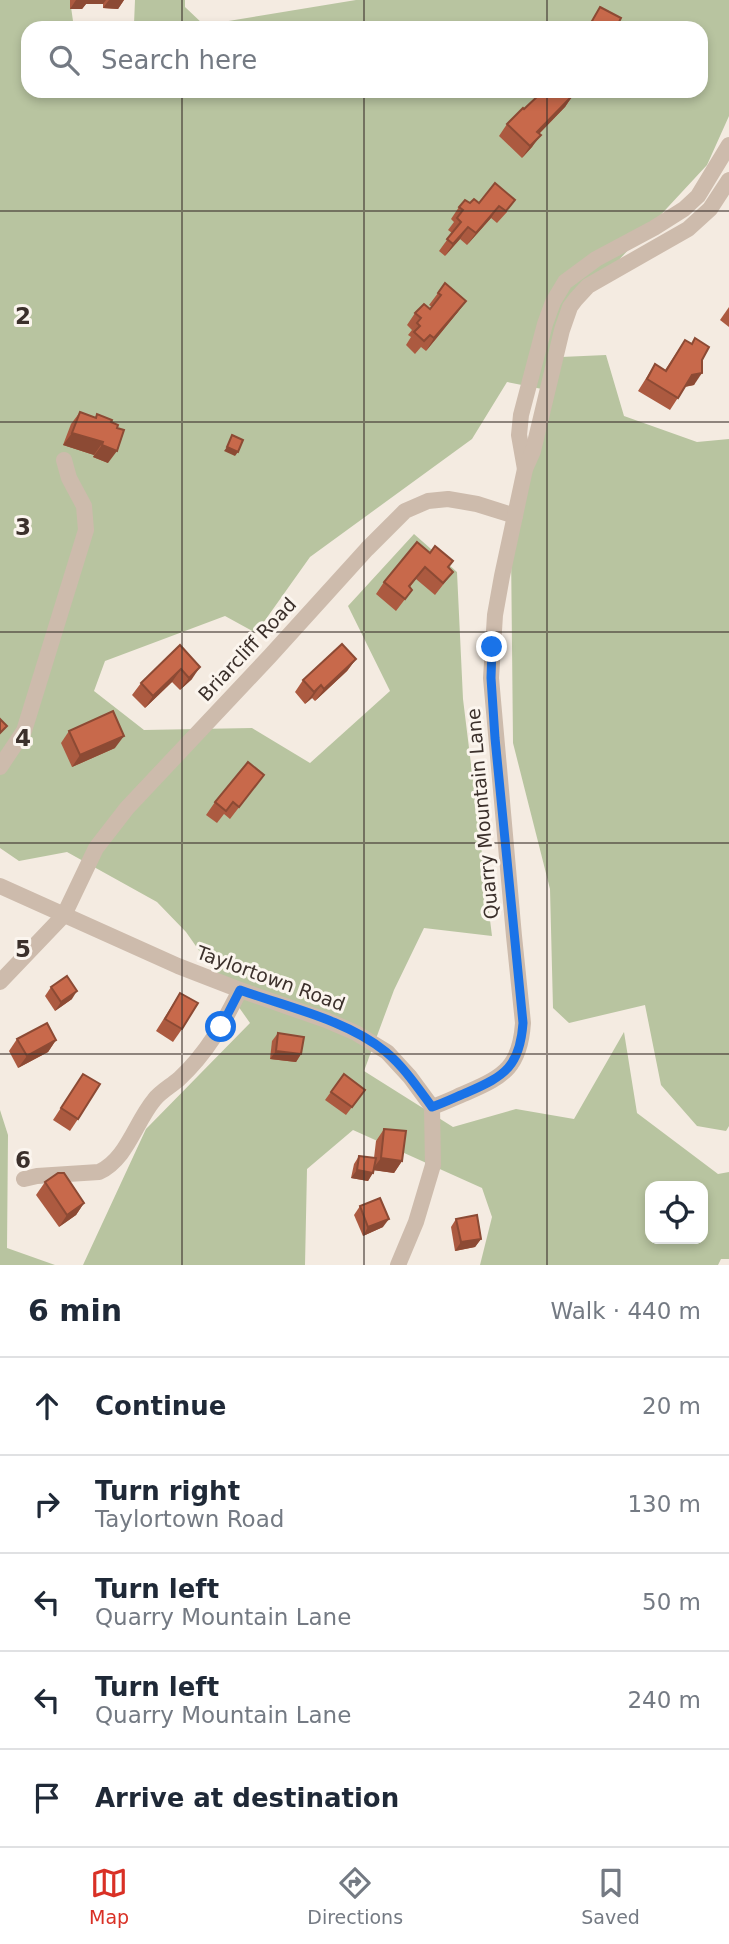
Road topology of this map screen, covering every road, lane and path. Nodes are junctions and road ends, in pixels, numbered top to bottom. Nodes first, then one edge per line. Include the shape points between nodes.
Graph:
1 (729, 145) edge
2 (729, 180) edge
3 (666, 220) junction
4 (675, 236) junction
5 (548, 316) junction
6 (565, 320) junction
7 (64, 460) dead end
8 (525, 469) junction
9 (515, 516) junction
10 (0, 767) edge
11 (0, 886) edge
12 (64, 915) junction
13 (0, 982) edge
14 (240, 990) junction
15 (432, 1107) junction
16 (24, 1179) dead end
17 (398, 1265) edge

1 - 3 street, Quarry Mountain Lane via 698,196
2 - 4 street, Quarry Mountain Lane via 710,209
3 - 4 street
3 - 5 street, Quarry Mountain Lane via 565,282
4 - 6 street, Quarry Mountain Lane via 588,286
5 - 6 street
5 - 8 street, Quarry Mountain Lane via 521,415
6 - 8 street, Quarry Mountain Lane
7 - 10 street via 84,506 86,530 24,731
8 - 9 street, Quarry Mountain Lane
9 - 12 street, Briarcliff Road via 448,499 428,501 405,512 127,808 96,848
9 - 15 street, Quarry Mountain Lane via 495,615 491,678 522,1039 513,1061 497,1079
11 - 12 street, Taylortown Road
12 - 13 street, Briarcliff Road
12 - 14 street, Taylortown Road
14 - 15 street, Taylortown Road via 356,1033 387,1052
14 - 16 street via 212,1042 155,1099 107,1169
15 - 17 street via 433,1164

